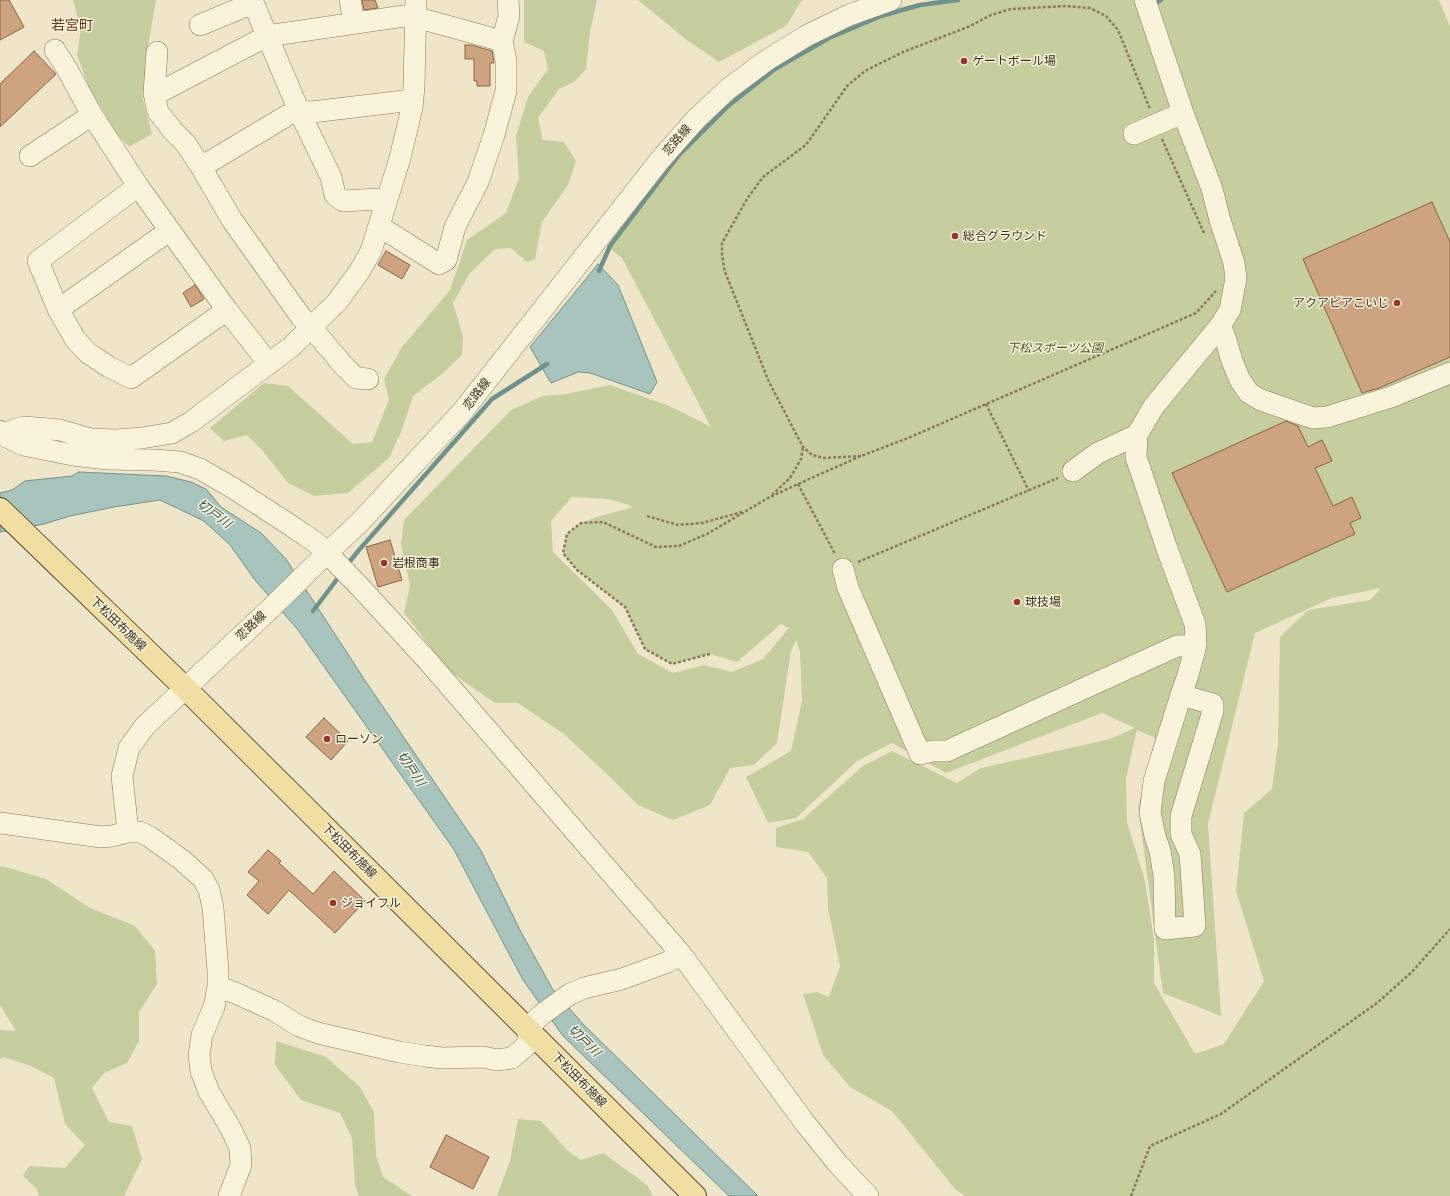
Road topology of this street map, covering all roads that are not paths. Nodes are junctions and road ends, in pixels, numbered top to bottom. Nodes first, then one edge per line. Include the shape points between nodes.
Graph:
1 (350, 0) edge
2 (508, 0) edge
3 (891, 0) edge
4 (1145, 0) edge
5 (252, 1) edge
6 (416, 8) edge
7 (354, 23) junction
8 (200, 25) dead end
9 (267, 36) junction
10 (502, 41) junction
11 (55, 50) dead end
12 (157, 52) dead end
13 (154, 93) junction
14 (412, 108) junction
15 (299, 111) junction
16 (1183, 113) junction
17 (92, 115) junction
18 (1134, 134) dead end
19 (30, 156) dead end
20 (201, 167) junction
21 (138, 186) junction
22 (386, 201) junction
23 (379, 226) junction
24 (170, 230) junction
25 (58, 308) junction
26 (227, 310) junction
27 (1220, 326) junction
28 (311, 327) junction
29 (269, 364) junction
30 (1450, 373) edge
31 (368, 380) dead end
32 (2, 434) edge
33 (1138, 435) junction
34 (1073, 471) road end
35 (0, 509) edge
36 (326, 553) junction
37 (843, 569) road end
38 (1196, 645) junction
39 (185, 688) junction
40 (1181, 695) junction
41 (0, 823) edge
42 (128, 832) junction
43 (681, 954) junction
44 (218, 987) junction
45 (535, 1023) junction
46 (229, 1196) edge
47 (695, 1196) edge
48 (868, 1196) edge

1 - 7 street
2 - 10 street via 509,16
3 - 36 street, 恋路線 via 850,15 806,36 767,60 728,89 696,119 660,160 462,412 360,522
4 - 16 street
5 - 8 street
5 - 9 street
6 - 7 street via 404,16
6 - 10 street
6 - 14 street
7 - 9 street
9 - 13 street
9 - 15 street
10 - 23 street via 506,60 506,91 480,176 455,227 446,260 439,264
11 - 17 street
12 - 13 street
13 - 20 street via 158,112 186,144
14 - 15 street via 404,101 312,112
14 - 22 street
15 - 20 street
15 - 22 street via 331,177 335,195 343,202 379,199
16 - 18 street
16 - 27 street via 1212,189 1234,263 1236,278 1230,310
17 - 19 street
17 - 21 street
20 - 28 street via 232,220 301,317
21 - 24 street
21 - 25 street via 38,262
22 - 23 street
23 - 28 street via 371,251 359,272 337,302
24 - 25 street
24 - 26 street
25 - 26 street via 75,339 88,353 131,378
26 - 29 street
27 - 30 street via 1237,374 1249,393 1261,400 1313,418 1327,417 1390,397
27 - 33 street via 1154,406
28 - 29 street
28 - 31 street via 356,378
29 - 32 street via 191,422 172,433 116,440 91,439 60,430 24,427
32 - 36 street via 23,445 73,455 180,462 200,469 290,525
33 - 34 street via 1098,453
33 - 38 street via 1136,457 1195,624
35 - 39 main road, 下松田布施線
36 - 39 street, 恋路線
36 - 43 street via 427,660
37 - 38 street via 848,588 920,754 948,751 1177,646
38 - 40 street
39 - 42 street, 恋路線 via 145,726 129,748 122,776
39 - 45 main road, 下松田布施線
40 - 40 street via 1213,704 1181,816 1181,834 1190,854 1195,926 1165,929 1164,876 1150,813 1154,782
41 - 42 street via 101,837
42 - 44 street via 140,832 150,837 203,879 209,890 213,908
43 - 45 street via 668,962 622,980 584,988 570,994
43 - 48 street via 805,1123
44 - 45 street via 318,1033 399,1052 442,1058 512,1058 527,1045
44 - 46 street via 214,1007 202,1035 199,1055 201,1072 209,1092 240,1148 241,1165
45 - 47 main road, 下松田布施線

